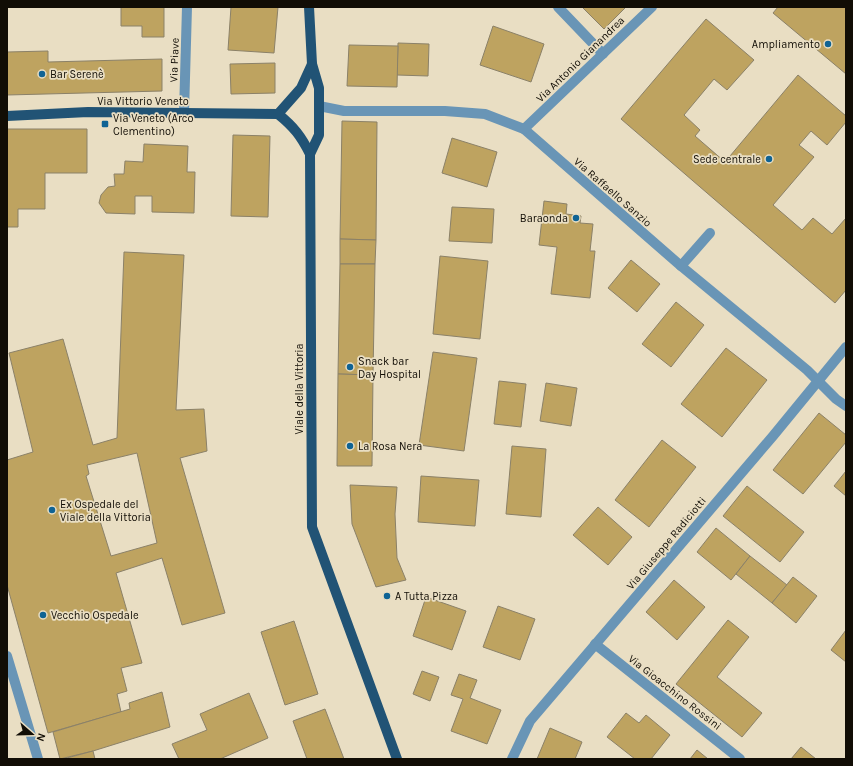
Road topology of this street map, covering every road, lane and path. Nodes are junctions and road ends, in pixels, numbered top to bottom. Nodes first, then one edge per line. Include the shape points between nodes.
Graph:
1 (187, 7) edge
2 (308, 7) edge
3 (558, 7) edge
4 (652, 7) edge
5 (603, 54) junction
6 (312, 64) junction
7 (319, 106) junction
8 (184, 113) junction
9 (278, 114) junction
10 (7, 116) edge
11 (524, 129) junction
12 (310, 154) junction
13 (710, 233) dead end
14 (680, 266) junction
15 (846, 347) edge
16 (818, 381) junction
17 (846, 406) edge
18 (595, 644) junction
19 (7, 656) edge
20 (38, 759) edge
21 (397, 759) edge
22 (512, 759) edge
23 (740, 759) edge

1 - 8 street, Via Piave
2 - 6 main road, Viale della Vittoria
3 - 5 street
4 - 5 street, Via Antonio Gianandrea
5 - 11 street, Via Antonio Gianandrea
6 - 7 main road, Viale della Vittoria via 319,88
6 - 9 main road via 301,88
7 - 11 street, Via Raffaello Sanzio via 344,111 445,111 485,114
7 - 12 main road, Viale della Vittoria via 319,135
8 - 9 main road, Via Vittorio Veneto
8 - 10 main road, Via Vittorio Veneto via 88,112
9 - 12 main road via 300,135
11 - 14 street, Via Raffaello Sanzio
12 - 21 main road, Viale della Vittoria via 312,527
13 - 14 street
14 - 16 street, Via Raffaello Sanzio
15 - 16 street, Via Giuseppe Radiciotti
16 - 17 street, Via Raffaello Sanzio
16 - 18 street, Via Giuseppe Radiciotti
18 - 22 street, Via Giuseppe Radiciotti via 530,721
18 - 23 street, Via Gioacchino Rossini
19 - 20 street

